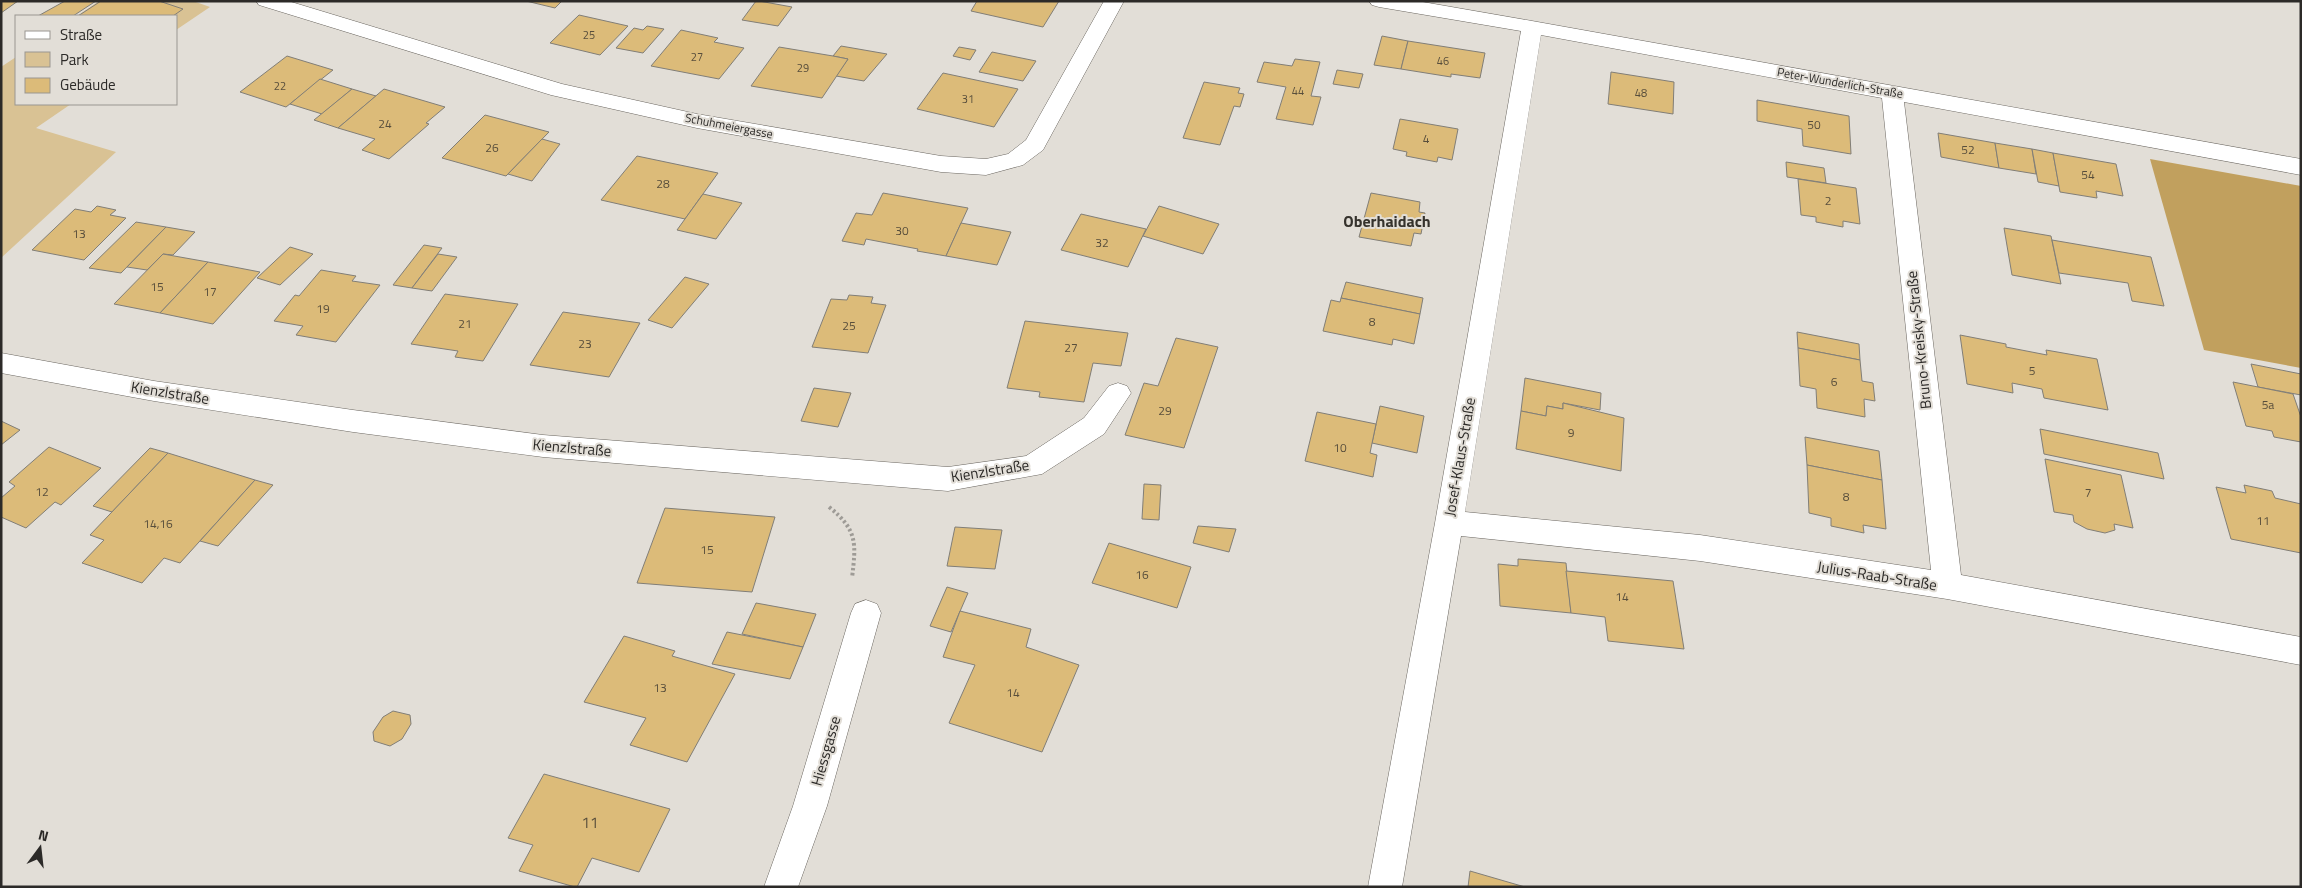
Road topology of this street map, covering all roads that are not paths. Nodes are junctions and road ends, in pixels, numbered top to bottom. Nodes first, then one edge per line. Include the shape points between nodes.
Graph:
1 (266, 1) edge
2 (1114, 1) edge
3 (1379, 1) edge
4 (1532, 27) junction
5 (1892, 93) junction
6 (2301, 167) edge
7 (1, 363) edge
8 (1118, 394) dead end
9 (1449, 523) junction
10 (1947, 586) junction
11 (866, 613) road end
12 (2301, 651) edge
13 (781, 887) edge
14 (1385, 887) edge

1 - 2 street, Schuhmeiergasse via 559,90 697,121 941,164 986,167 1015,160 1035,145
3 - 4 street, Peter-Wunderlich-Straße
4 - 5 street, Peter-Wunderlich-Straße
4 - 9 street, Josef-Klaus-Straße
5 - 6 street, Peter-Wunderlich-Straße
5 - 10 street, Bruno-Kreisky-Straße
7 - 8 street, Kienzlstraße via 154,391 543,446 948,479 1032,466 1094,426
9 - 10 street, Julius-Raab-Straße via 1700,548
9 - 14 street, Josef-Klaus-Straße
10 - 12 street, Julius-Raab-Straße
11 - 13 street, Hiessgasse via 810,806

